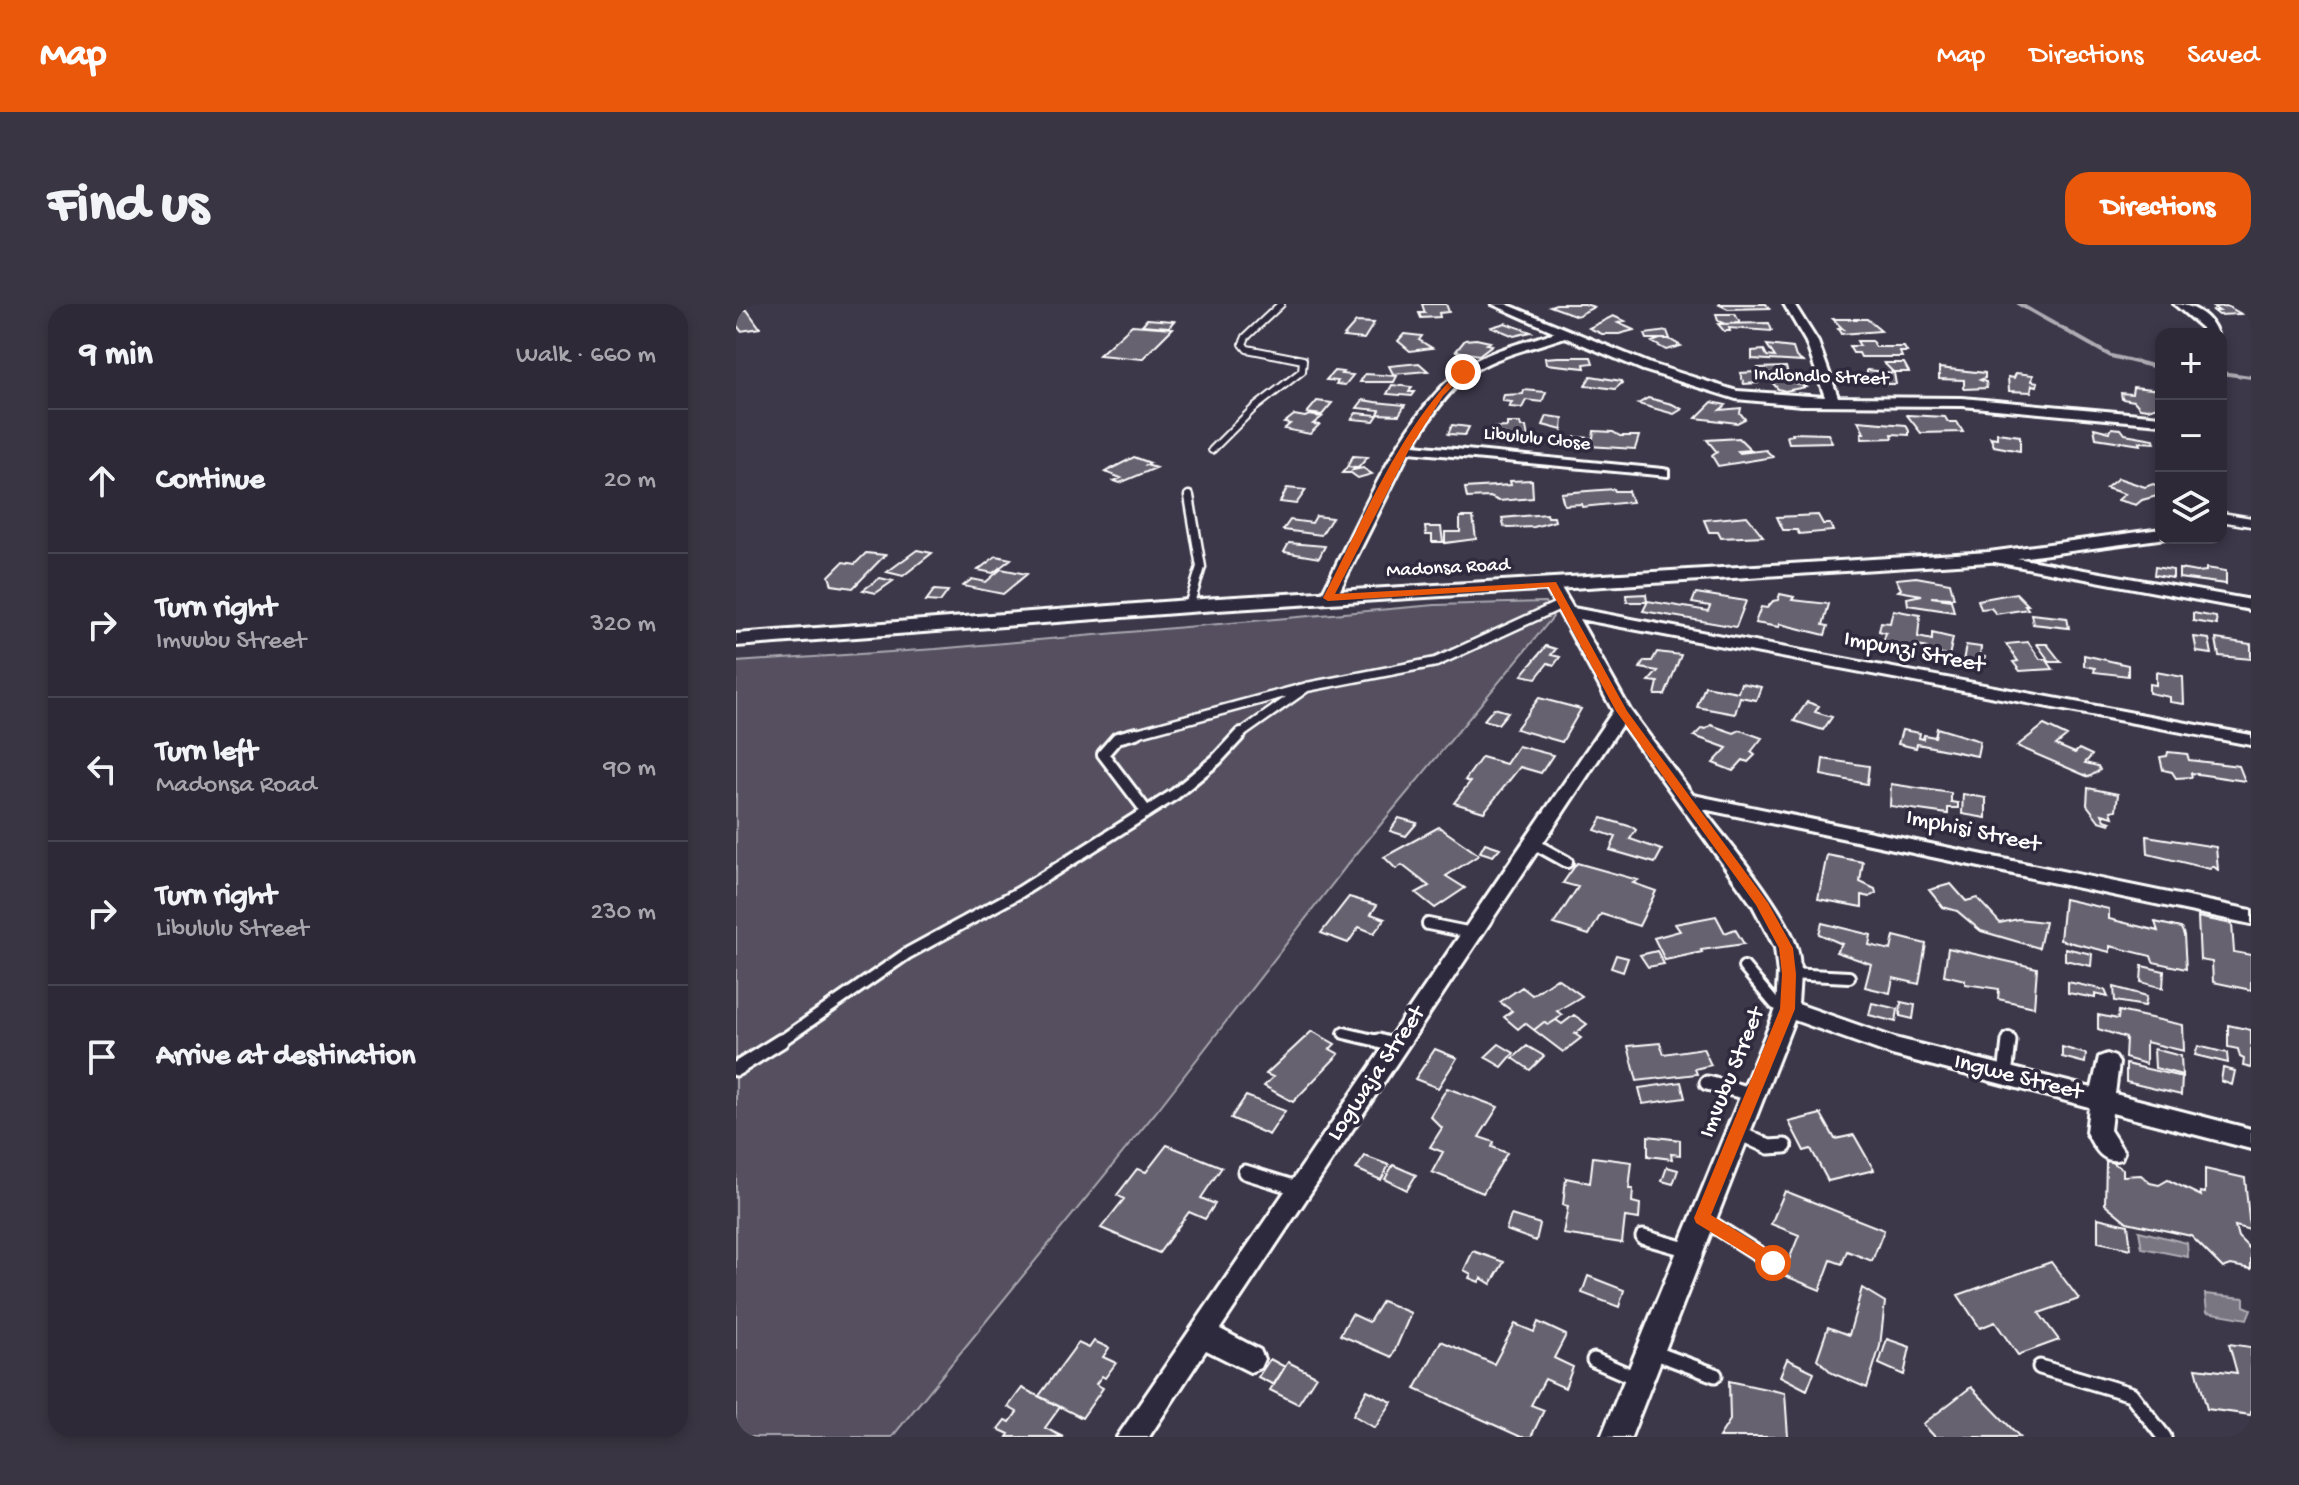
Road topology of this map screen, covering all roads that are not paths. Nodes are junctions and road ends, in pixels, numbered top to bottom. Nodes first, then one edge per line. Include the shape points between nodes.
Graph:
1 (1281, 304) edge
2 (1497, 304) edge
3 (1789, 304) edge
4 (2181, 304) edge
5 (2208, 328) edge
6 (1564, 333) junction
7 (1832, 399) junction
8 (2155, 419) edge
9 (1406, 448) junction
10 (1212, 450) dead end
11 (1663, 473) dead end
12 (1189, 496) dead end
13 (2227, 518) edge
14 (2251, 522) edge
15 (2155, 535) edge
16 (1989, 557) junction
17 (1328, 598) junction
18 (1562, 600) junction
19 (2251, 605) edge
20 (1189, 606) junction
21 (736, 640) edge
22 (1307, 687) junction
23 (1622, 711) junction
24 (2251, 740) edge
25 (1685, 799) junction
26 (1147, 812) junction
27 (1533, 843) junction
28 (1567, 862) dead end
29 (2251, 917) edge
30 (1428, 924) dead end
31 (1472, 933) junction
32 (1744, 967) dead end
33 (1789, 974) junction
34 (1849, 977) dead end
35 (1787, 1009) junction
36 (1344, 1033) dead end
37 (2009, 1038) dead end
38 (1396, 1046) junction
39 (2107, 1063) dead end
40 (736, 1069) edge
41 (2005, 1076) junction
42 (1707, 1083) dead end
43 (1752, 1094) junction
44 (2103, 1099) junction
45 (1737, 1132) junction
46 (2251, 1139) edge
47 (1785, 1146) dead end
48 (2112, 1152) dead end
49 (1245, 1172) dead end
50 (1300, 1189) junction
51 (1702, 1218) junction
52 (1643, 1237) dead end
53 (1691, 1250) junction
54 (1773, 1263) dead end
55 (1202, 1334) junction
56 (1651, 1351) junction
57 (1250, 1359) dead end
58 (1594, 1360) dead end
59 (2040, 1367) dead end
60 (1715, 1375) dead end
61 (1640, 1380) junction
62 (1132, 1437) edge
63 (1616, 1437) edge
64 (2164, 1437) edge

1 - 10 lane via 1243,344 1303,360 1302,371
2 - 6 street, Indlondlo Street
3 - 7 street via 1812,342
4 - 5 street
6 - 7 street, Indlondlo Street via 1736,395
6 - 9 street via 1463,372 1440,394
7 - 8 street, Indlondlo Street via 1962,402
9 - 11 street, Libululu Close
9 - 17 street
12 - 20 lane via 1201,567
13 - 14 lane
15 - 16 street, Madonsa Road
16 - 18 street, Madonsa Road
16 - 19 street
17 - 18 street, Madonsa Road
17 - 20 street, Madonsa Road
18 - 22 lane via 1436,662
18 - 23 street, Imvubu Street
18 - 24 street, Impunzi Street
20 - 21 street, Madonsa Road
22 - 26 lane via 1245,728 1216,760
22 - 26 lane via 1117,738 1103,754
23 - 25 street, Imvubu Street
23 - 27 street, Logwaja Street
25 - 29 street, Imphisi Street
25 - 33 street, Imvubu Street via 1762,903 1786,948
26 - 40 lane via 1020,892 908,953
27 - 28 lane
27 - 31 street, Logwaja Street
30 - 31 lane
31 - 38 street, Logwaja Street
32 - 35 lane via 1775,1004
33 - 34 lane
33 - 35 street, Imvubu Street
35 - 41 street, Ingwe Street via 1892,1046
35 - 43 street, Imvubu Street
36 - 38 lane
37 - 41 lane
38 - 50 street, Logwaja Street
39 - 44 street
41 - 44 street, Ingwe Street
42 - 43 lane
43 - 45 street, Imvubu Street
44 - 46 street, Ingwe Street
44 - 48 street via 2098,1132
45 - 47 lane via 1769,1147
45 - 51 street, Imvubu Street
49 - 50 lane
50 - 55 street, Logwaja Street
51 - 53 street, Imvubu Street
51 - 54 lane
52 - 53 lane
53 - 56 street, Imvubu Street
55 - 57 street
55 - 62 street, Logwaja Street
56 - 60 lane
56 - 61 street, Imvubu Street
58 - 61 lane
59 - 64 lane via 2131,1394
61 - 63 street, Imvubu Street

